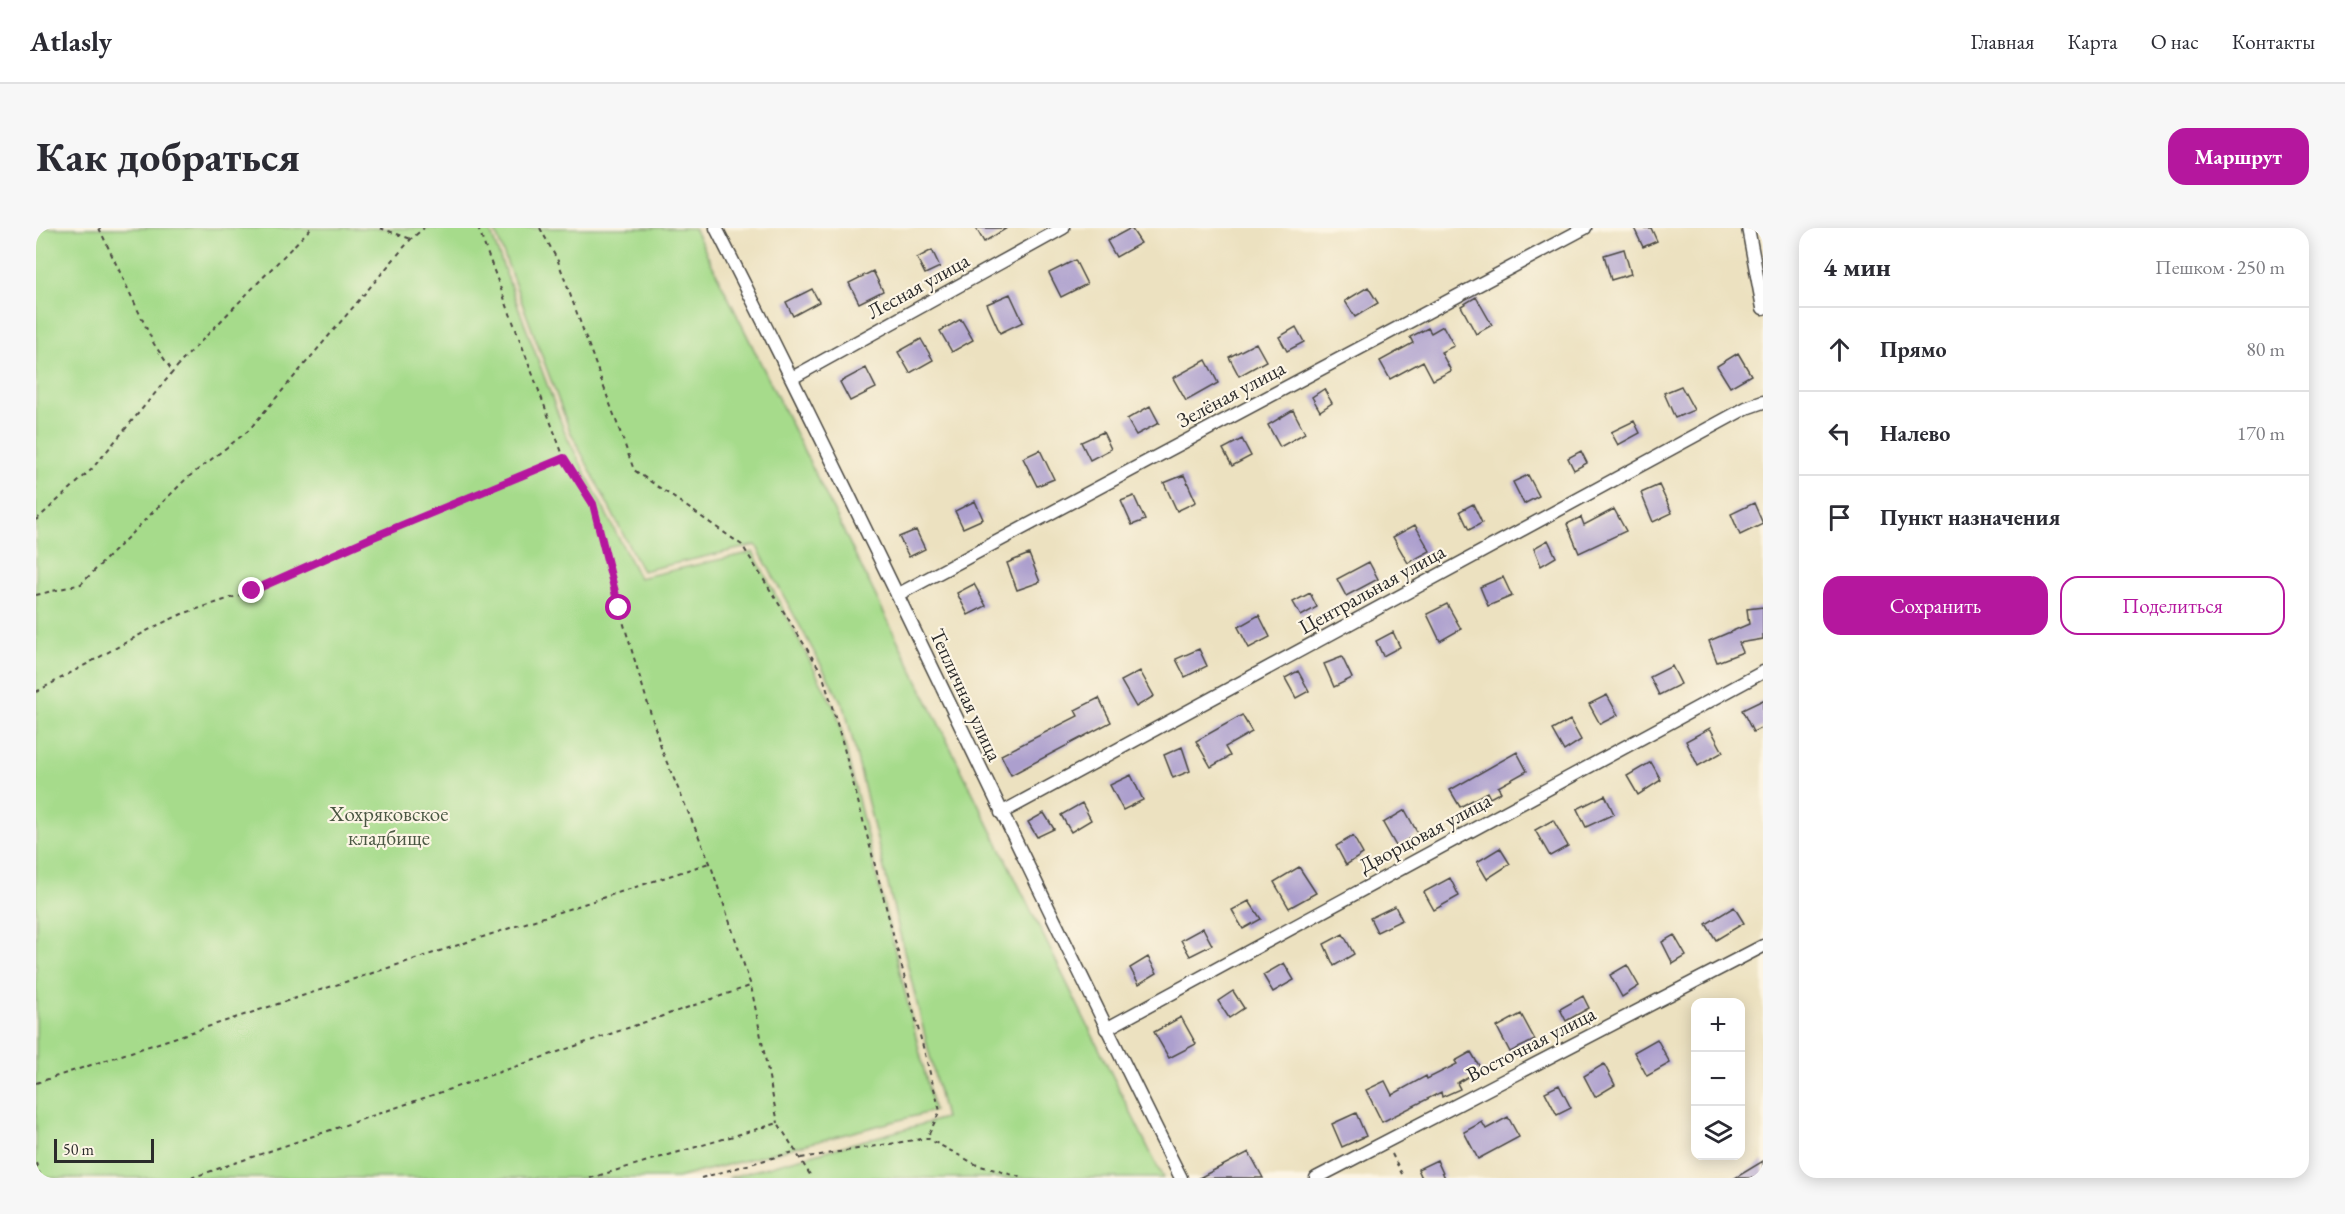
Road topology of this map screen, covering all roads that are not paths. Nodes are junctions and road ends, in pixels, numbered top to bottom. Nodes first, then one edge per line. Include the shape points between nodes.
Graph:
1 (716, 228) edge
2 (1063, 228) edge
3 (1585, 228) edge
4 (1748, 228) edge
5 (1763, 308) edge
6 (792, 378) junction
7 (1763, 402) edge
8 (897, 595) junction
9 (1763, 672) edge
10 (1000, 813) junction
11 (1763, 946) edge
12 (1106, 1029) junction
13 (1181, 1178) edge
14 (1316, 1178) edge

1 - 6 street, Тепличная улица
2 - 6 street, Лесная улица
3 - 8 street, Зелёная улица
4 - 5 street
6 - 8 street, Тепличная улица
7 - 10 street, Центральная улица
8 - 10 street, Тепличная улица
9 - 12 street, Дворцовая улица
10 - 12 street, Тепличная улица
11 - 14 street, Восточная улица
12 - 13 street, Тепличная улица

